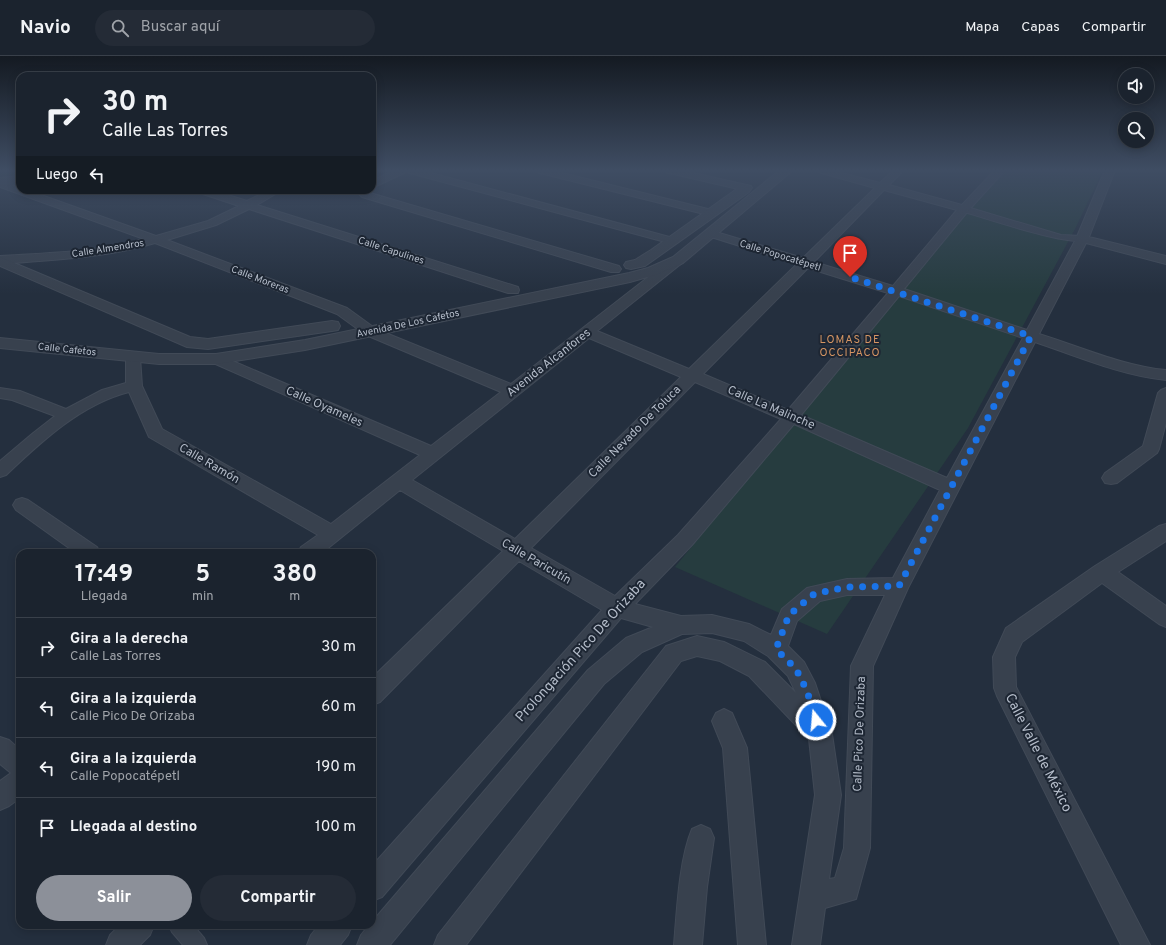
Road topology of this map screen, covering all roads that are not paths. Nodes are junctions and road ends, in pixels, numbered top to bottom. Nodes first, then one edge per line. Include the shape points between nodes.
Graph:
1 (78, 211) edge
2 (236, 211) edge
3 (270, 211) edge
4 (434, 211) edge
5 (563, 211) edge
6 (706, 211) edge
7 (739, 211) edge
8 (857, 211) edge
9 (962, 211) edge
10 (972, 211) edge
11 (1093, 211) edge
12 (712, 213) joint
13 (712, 234) junction
14 (1082, 239) junction
15 (157, 240) junction
16 (673, 241) junction
17 (656, 253) junction
18 (0, 260) edge
19 (678, 260) junction
20 (1166, 260) edge
21 (804, 263) junction
22 (615, 269) junction
23 (513, 290) junction
24 (896, 291) junction
25 (358, 322) junction
26 (371, 332) junction
27 (588, 332) junction
28 (1031, 336) junction
29 (0, 343) edge
30 (133, 357) junction
31 (216, 359) junction
32 (692, 375) junction
33 (1166, 375) edge
34 (134, 386) junction
35 (513, 391) junction
36 (0, 393) edge
37 (1166, 393) edge
38 (68, 415) junction
39 (791, 417) junction
40 (433, 454) junction
41 (0, 471) edge
42 (1111, 478) dead end
43 (399, 481) junction
44 (952, 488) junction
45 (22, 505) dead end
46 (1166, 531) edge
47 (332, 534) junction
48 (84, 549) edge
49 (313, 549) edge
50 (516, 550) junction
51 (1102, 572) junction
52 (899, 586) junction
53 (617, 608) junction
54 (1166, 618) edge
55 (681, 625) junction
56 (776, 649) junction
57 (376, 690) edge
58 (724, 721) dead end
59 (820, 734) junction
60 (0, 749) edge
61 (16, 762) edge
62 (16, 785) edge
63 (0, 797) edge
64 (701, 838) dead end
65 (376, 882) edge
66 (813, 897) junction
67 (136, 929) edge
68 (183, 929) edge
69 (335, 929) edge
70 (120, 945) edge
71 (197, 945) edge
72 (321, 945) edge
73 (372, 945) edge
74 (448, 945) edge
75 (688, 945) edge
76 (752, 945) edge
77 (806, 945) edge
78 (1136, 945) edge

1 - 15 street, Calle Moreras
2 - 15 street, Calle Almendros via 212,223
3 - 23 street, Calle Capulines
4 - 22 street
5 - 16 street
6 - 12 street
7 - 13 street, Avenida Alcanfores
8 - 21 street, Calle Nevado De Toluca
9 - 24 street
10 - 14 street via 1060,238
11 - 14 street, Calle Pico De Orizaba
12 - 16 street
13 - 19 street, Avenida Alcanfores
13 - 21 street, Calle Popocatépetl
14 - 20 street
14 - 28 street, Calle Pico De Orizaba
15 - 18 street, Calle Almendros via 104,251
15 - 25 street, Calle Moreras via 342,311
16 - 17 street
17 - 19 street
17 - 22 street, Avenida De Los Cafetos via 640,263
18 - 25 street, Avenida De Los Cafetos via 187,342 208,344
19 - 26 street, Avenida De Los Cafetos via 653,271 630,277
19 - 27 street, Avenida Alcanfores
21 - 24 street, Calle Popocatépetl
21 - 32 street, Calle Nevado De Toluca
22 - 23 street, Avenida De Los Cafetos
23 - 25 street, Avenida De Los Cafetos
24 - 28 street, Calle Popocatépetl
24 - 39 street
25 - 26 street, Calle Moreras
26 - 31 street, Avenida De Los Cafetos via 305,346
26 - 35 street, Calle Moreras
27 - 32 street, Calle La Malinche
27 - 35 street, Avenida Alcanfores
28 - 33 street, Calle Popocatépetl via 1122,366
28 - 44 street, Calle Pico De Orizaba
29 - 30 street, Calle Cafetos
30 - 31 street, Avenida De Los Cafetos
30 - 34 street, Calle Ramón
31 - 40 street, Calle Oyameles
32 - 39 street, Calle La Malinche
32 - 50 street, Calle Nevado De Toluca
34 - 38 street via 108,393
34 - 47 street, Calle Ramón via 155,433
35 - 40 street, Avenida Alcanfores
36 - 38 street via 15,395
37 - 42 street via 1151,449
38 - 41 street
39 - 44 street, Calle La Malinche
39 - 53 street, Prolongación Pico De Orizaba via 685,540
40 - 43 street, Avenida Alcanfores
43 - 47 street, Avenida Alcanfores
43 - 50 street, Calle Paricutín
44 - 52 street, Calle Pico De Orizaba
45 - 48 street
46 - 51 street, Calle Valle de México
47 - 49 street, Avenida Alcanfores
50 - 53 street, Calle Paricutín
50 - 57 street, Calle Nevado De Toluca
51 - 54 street
51 - 78 street, Calle Valle de México via 1014,635 1004,657 1005,688
52 - 56 street via 847,587 814,594 789,615
52 - 66 street, Calle Pico De Orizaba via 862,666 857,848 846,889
53 - 55 street, Calle Paricutín
53 - 65 street, Prolongación Pico De Orizaba
55 - 56 street via 712,624 749,633
55 - 73 street via 634,645 596,677
56 - 59 street via 796,669 807,691
58 - 76 street via 736,748
59 - 66 street via 828,795
59 - 74 street via 757,669 724,652 698,646 674,653
60 - 61 street
62 - 63 street
64 - 75 street
66 - 77 street
67 - 70 street
68 - 71 street
69 - 72 street

